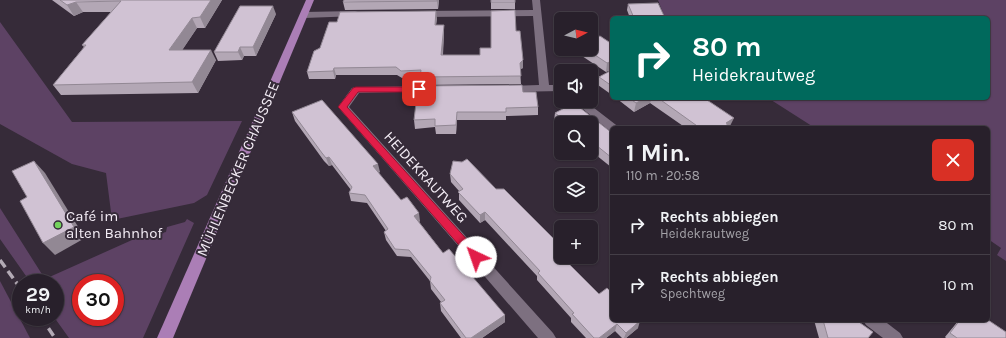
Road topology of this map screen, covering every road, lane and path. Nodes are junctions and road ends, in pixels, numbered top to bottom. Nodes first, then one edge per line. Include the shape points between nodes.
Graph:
1 (310, 0) edge
2 (536, 0) edge
3 (537, 13) junction
4 (364, 14) edge
5 (411, 14) edge
6 (304, 15) junction
7 (544, 88) junction
8 (554, 88) edge
9 (442, 89) edge
10 (497, 89) edge
11 (587, 108) edge
12 (611, 126) edge
13 (874, 322) edge
14 (164, 338) edge
15 (548, 338) edge
16 (895, 338) edge

1 - 6 main road, MÜHLENBECKER CHAUSSEE
2 - 3 street
3 - 5 street
3 - 7 street
4 - 6 street
6 - 14 main road, MÜHLENBECKER CHAUSSEE
7 - 8 street
7 - 10 street
9 - 15 street, HEIDEKRAUTWEG via 356,90 342,107
11 - 12 street
13 - 16 street

